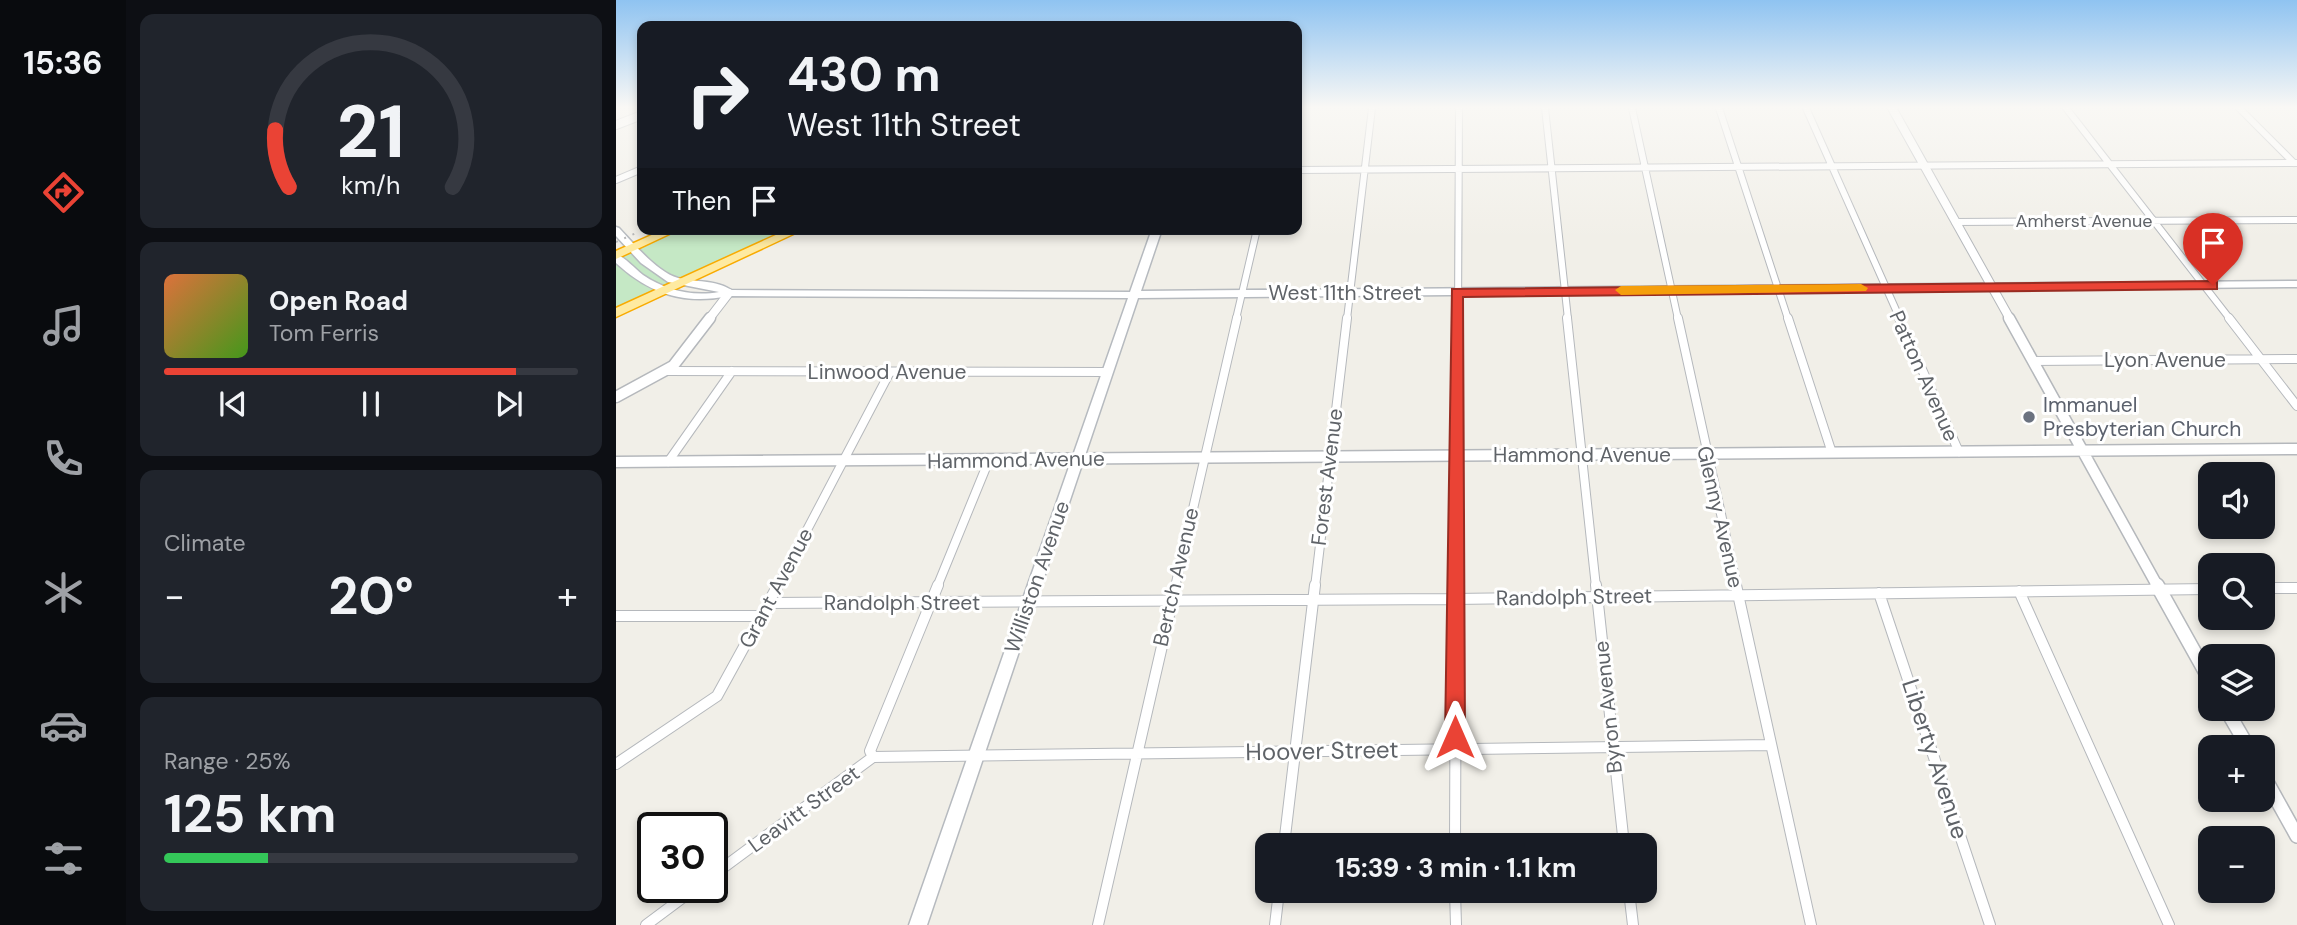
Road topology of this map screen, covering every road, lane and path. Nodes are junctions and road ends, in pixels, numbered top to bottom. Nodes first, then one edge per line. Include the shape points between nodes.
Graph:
1 (1366, 151) edge
2 (1459, 151) edge
3 (1550, 151) edge
4 (1641, 151) edge
5 (1733, 151) edge
6 (1824, 151) edge
7 (1916, 151) edge
8 (2099, 151) edge
9 (2283, 151) edge
10 (2109, 164) junction
11 (2296, 164) edge
12 (1924, 165) junction
13 (1738, 166) junction
14 (1831, 166) junction
15 (1644, 167) junction
16 (1552, 168) junction
17 (1364, 169) junction
18 (1459, 169) junction
19 (1302, 170) edge
20 (637, 171) edge
21 (616, 180) edge
22 (2153, 220) junction
23 (2297, 220) edge
24 (1955, 222) junction
25 (616, 230) edge
26 (661, 235) edge
27 (786, 235) edge
28 (1155, 235) edge
29 (1256, 235) edge
30 (634, 247) junction
31 (616, 256) edge
32 (685, 282) junction
33 (2297, 284) edge
34 (2204, 286) junction
35 (1992, 287) junction
36 (1885, 288) junction
37 (1671, 289) junction
38 (1779, 289) junction
39 (1563, 291) junction
40 (662, 292) junction
41 (1457, 292) junction
42 (729, 293) junction
43 (1243, 293) junction
44 (1348, 293) junction
45 (1133, 295) junction
46 (616, 313) edge
47 (2261, 359) junction
48 (2297, 359) edge
49 (2033, 361) junction
50 (667, 371) junction
51 (732, 371) junction
52 (890, 372) junction
53 (1107, 372) junction
54 (616, 397) edge
55 (2297, 406) edge
56 (2297, 449) edge
57 (2083, 451) junction
58 (1959, 452) junction
59 (1832, 453) junction
60 (1706, 454) junction
61 (1582, 455) junction
62 (1456, 456) junction
63 (1330, 457) junction
64 (1203, 458) junction
65 (1077, 459) junction
66 (989, 460) junction
67 (616, 462) edge
68 (668, 462) junction
69 (843, 462) junction
70 (2275, 588) edge
71 (2297, 588) edge
72 (2160, 589) junction
73 (2198, 589) edge
74 (2020, 591) junction
75 (1880, 593) junction
76 (1737, 594) junction
77 (1596, 597) junction
78 (1455, 599) junction
79 (1312, 600) junction
80 (1171, 601) junction
81 (929, 602) junction
82 (1027, 602) junction
83 (769, 603) junction
84 (617, 617) edge
85 (762, 617) junction
86 (2198, 658) edge
87 (1771, 745) junction
88 (1613, 747) junction
89 (1455, 749) junction
90 (1294, 751) junction
91 (1137, 754) junction
92 (873, 757) junction
93 (975, 757) junction
94 (616, 764) edge
95 (2275, 797) edge
96 (1285, 833) edge
97 (1455, 833) edge
98 (1623, 833) edge
99 (2297, 836) edge
100 (728, 864) edge
101 (676, 903) edge
102 (1278, 903) edge
103 (1455, 903) edge
104 (1630, 903) edge
105 (920, 919) edge
106 (646, 925) edge
107 (909, 925) edge
108 (1098, 925) edge
109 (1275, 925) edge
110 (1456, 925) edge
111 (1633, 925) edge
112 (1811, 925) edge
113 (1990, 925) edge
114 (2169, 925) edge

1 - 17 street, Forest Avenue
2 - 18 street
3 - 16 street, Byron Avenue
4 - 15 street, Glenny Avenue
5 - 13 street
6 - 14 street, Patton Avenue
7 - 12 street
8 - 10 street
9 - 11 street
10 - 11 street
10 - 12 street
10 - 22 street
12 - 14 street
12 - 24 street
13 - 14 street
13 - 15 street
13 - 38 street
14 - 36 street, Patton Avenue
15 - 16 street
15 - 37 street, Glenny Avenue
16 - 18 street
16 - 39 street, Byron Avenue
17 - 18 street
17 - 19 street
17 - 44 street, Forest Avenue
18 - 41 street
20 - 21 street
22 - 23 street, Amherst Avenue
22 - 24 street, Amherst Avenue
22 - 34 street
24 - 35 street
25 - 30 main road, West 11th Street
26 - 30 highway
27 - 32 highway
28 - 45 main road, Williston Avenue
29 - 43 street, Bertch Avenue
30 - 31 highway
30 - 32 main road, West 11th Street via 657,270
31 - 40 main road, West 11th Street via 636,277
32 - 40 highway
32 - 42 main road, West 11th Street
33 - 34 main road, West 11th Street
34 - 35 main road, West 11th Street
34 - 47 street
35 - 36 main road, West 11th Street
35 - 49 street
36 - 38 main road, West 11th Street
36 - 58 street, Patton Avenue
37 - 38 main road, West 11th Street
37 - 39 main road, West 11th Street
37 - 60 street, Glenny Avenue
38 - 59 street
39 - 41 main road, West 11th Street
39 - 61 street, Byron Avenue
40 - 42 main road, West 11th Street via 715,297
40 - 46 highway
41 - 44 main road, West 11th Street
41 - 62 street
42 - 45 main road, West 11th Street
42 - 50 street
43 - 44 main road, West 11th Street
43 - 45 main road, West 11th Street
43 - 64 street, Bertch Avenue
44 - 63 street, Forest Avenue
45 - 53 main road, Williston Avenue
47 - 48 street, Lyon Avenue
47 - 49 street, Lyon Avenue
47 - 55 street
49 - 57 street
50 - 51 street, Linwood Avenue
50 - 54 street
51 - 52 street, Linwood Avenue
51 - 68 street
52 - 53 street, Linwood Avenue
52 - 69 street, Grant Avenue
53 - 65 main road, Williston Avenue
56 - 57 street, Hammond Avenue
57 - 58 street, Hammond Avenue
57 - 72 street
58 - 59 street, Hammond Avenue
59 - 60 street, Hammond Avenue
60 - 61 street, Hammond Avenue
60 - 76 street, Glenny Avenue
61 - 62 street, Hammond Avenue
61 - 77 street, Byron Avenue
62 - 63 street, Hammond Avenue
62 - 78 street
63 - 64 street, Hammond Avenue
63 - 79 street, Forest Avenue
64 - 65 street, Hammond Avenue
64 - 80 street, Bertch Avenue
65 - 66 street, Hammond Avenue
65 - 82 main road, Williston Avenue
66 - 69 street, Hammond Avenue
66 - 81 street, Leavitt Street
67 - 68 street, Hammond Avenue
68 - 69 street, Hammond Avenue
69 - 83 street, Grant Avenue
70 - 71 street
72 - 73 street, Randolph Street
72 - 74 street, Randolph Street
72 - 86 street
74 - 75 street, Randolph Street
74 - 114 street
75 - 76 street, Randolph Street
75 - 113 street, Liberty Avenue
76 - 77 street, Randolph Street
76 - 87 street, Glenny Avenue
77 - 78 street, Randolph Street
77 - 88 street, Byron Avenue
78 - 79 street, Randolph Street
78 - 89 street
79 - 80 street, Randolph Street
79 - 90 street, Forest Avenue
80 - 82 street, Randolph Street
80 - 91 street, Bertch Avenue
81 - 82 street, Randolph Street
81 - 83 street, Randolph Street
81 - 92 street, Leavitt Street via 870,751
82 - 93 main road, Williston Avenue
83 - 85 street, Grant Avenue
84 - 85 street
85 - 94 street, Grant Avenue via 717,696
87 - 88 street, Hoover Street
87 - 112 street, Glenny Avenue
88 - 89 street, Hoover Street
88 - 98 street, Byron Avenue
89 - 90 street, Hoover Street
89 - 97 street
90 - 91 street, Hoover Street
90 - 96 street, Forest Avenue
91 - 93 street, Hoover Street
91 - 108 street, Bertch Avenue
92 - 93 street, Hoover Street
92 - 100 street, Leavitt Street
93 - 105 main road, Williston Avenue
95 - 99 street
101 - 106 street
102 - 109 street
103 - 110 street
104 - 111 street
105 - 107 street

